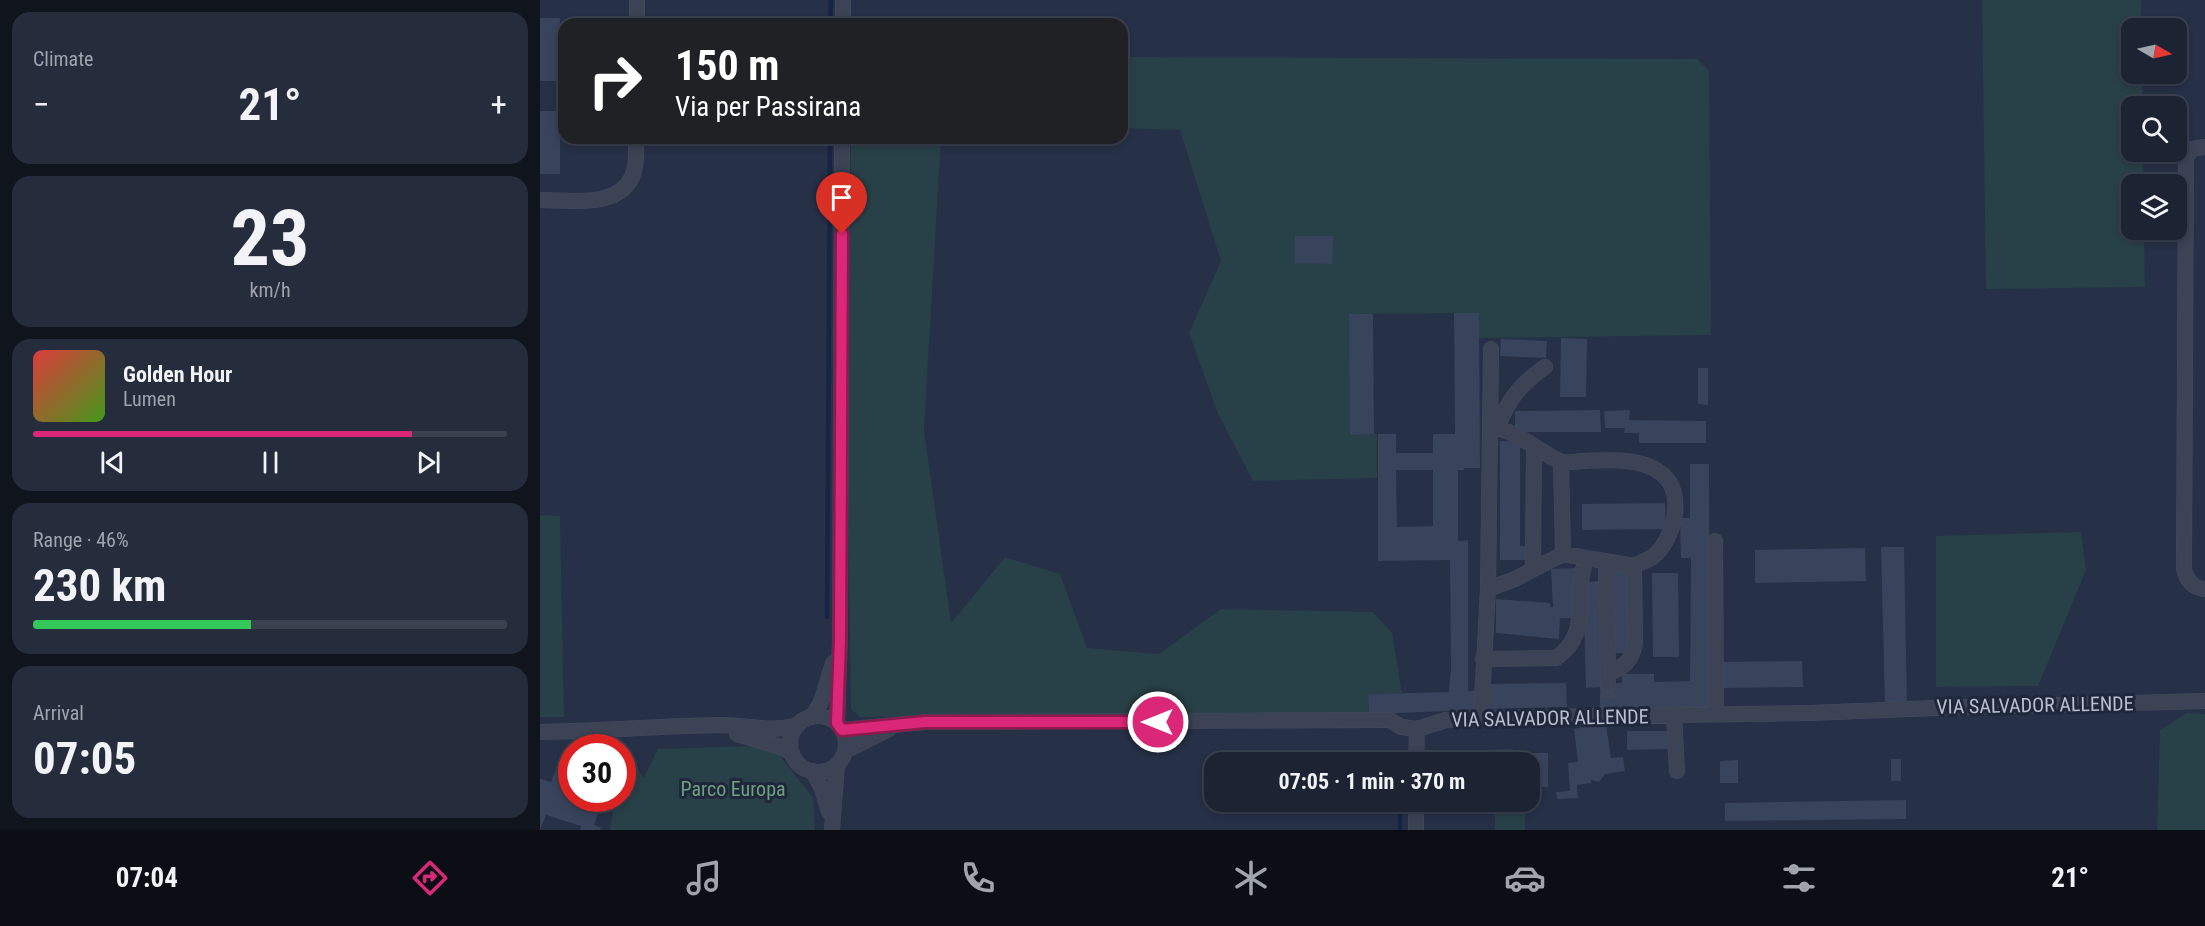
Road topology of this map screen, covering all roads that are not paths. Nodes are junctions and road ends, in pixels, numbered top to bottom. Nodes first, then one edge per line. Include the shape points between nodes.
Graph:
1 (637, 0) edge
2 (843, 0) edge
3 (637, 18) edge
4 (843, 18) edge
5 (636, 144) edge
6 (842, 144) edge
7 (2205, 147) edge
8 (540, 200) edge
9 (1491, 349) dead end
10 (1545, 367) dead end
11 (1494, 427) junction
12 (1534, 446) junction
13 (1561, 462) junction
14 (1715, 541) dead end
15 (1563, 554) junction
16 (1587, 558) junction
17 (1606, 562) junction
18 (1634, 566) junction
19 (1533, 568) junction
20 (1488, 589) junction
21 (2205, 589) edge
22 (840, 616) junction
23 (1483, 659) junction
24 (2205, 702) edge
25 (1716, 714) junction
26 (1674, 715) junction
27 (812, 717) junction
28 (1481, 718) junction
29 (798, 725) junction
30 (897, 725) junction
31 (702, 727) junction
32 (839, 727) junction
33 (1417, 729) junction
34 (540, 732) edge
35 (1416, 752) edge
36 (792, 753) junction
37 (841, 758) junction
38 (813, 771) junction
39 (1677, 771) dead end
40 (1416, 812) edge
41 (832, 828) edge
42 (1416, 830) edge

1 - 3 street
2 - 4 street
5 - 8 street via 635,168 626,187 618,193 600,200
6 - 22 street
7 - 21 street via 2192,148 2185,162 2184,525 2185,575 2194,585
9 - 11 street
10 - 11 street via 1527,379
11 - 12 street
11 - 20 street
12 - 13 street
12 - 19 street
13 - 15 street
13 - 18 street via 1619,459 1651,468 1671,483 1671,530 1653,556
14 - 25 street
15 - 16 street
15 - 19 street
16 - 17 street
16 - 23 street via 1577,630 1566,651 1556,658
17 - 18 street
17 - 18 street via 1608,678 1634,652
19 - 20 street
20 - 23 street
22 - 27 street via 831,674
22 - 32 street
23 - 28 street
24 - 25 street, VIA SALVADOR ALLENDE
25 - 26 street, VIA SALVADOR ALLENDE
26 - 28 street, VIA SALVADOR ALLENDE via 1609,712
26 - 39 street
27 - 29 street
27 - 32 street via 825,717
28 - 33 street, VIA SALVADOR ALLENDE via 1446,720
29 - 31 street via 768,730 728,725
29 - 36 street via 791,738
30 - 32 street
30 - 33 street via 1390,720 1401,727
30 - 37 street
31 - 34 street
31 - 36 street via 741,735
32 - 37 street via 845,737
33 - 35 street
36 - 38 street via 800,765
37 - 38 street via 830,769
37 - 41 street
38 - 41 street
40 - 42 street

